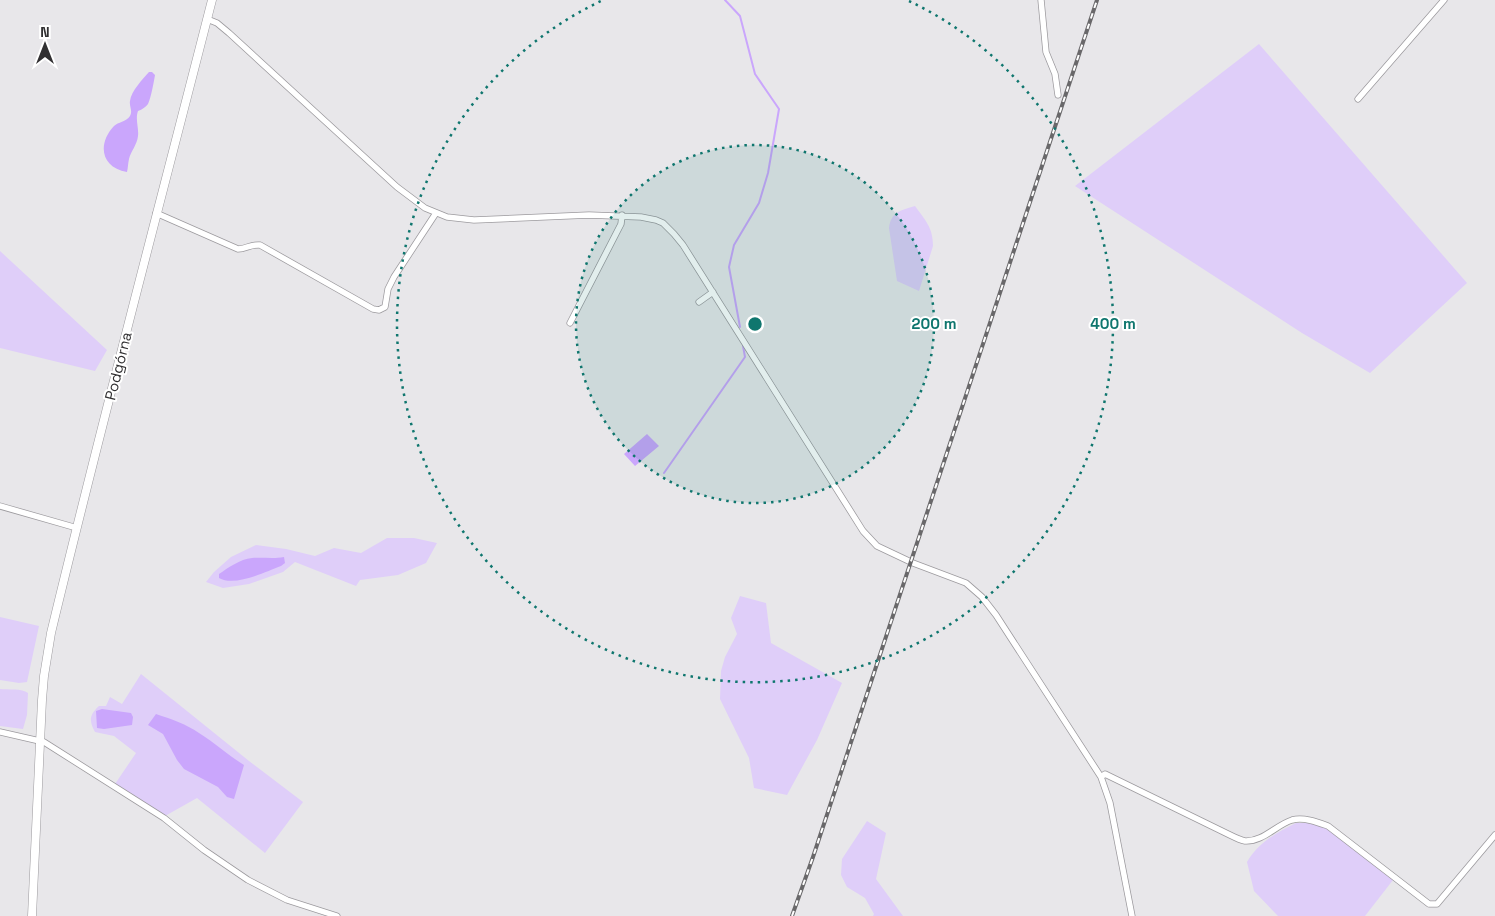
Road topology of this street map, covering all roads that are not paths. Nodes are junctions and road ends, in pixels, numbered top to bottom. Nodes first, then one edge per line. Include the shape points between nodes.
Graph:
1 (212, 0) edge
2 (1041, 0) edge
3 (1444, 0) edge
4 (207, 19) junction
5 (1058, 95) dead end
6 (1358, 98) dead end
7 (156, 213) junction
8 (436, 213) junction
9 (622, 216) junction
10 (713, 292) junction
11 (699, 302) dead end
12 (570, 323) dead end
13 (0, 506) edge
14 (77, 528) junction
15 (0, 732) edge
16 (40, 737) junction
17 (1101, 777) junction
18 (1495, 835) edge
19 (32, 916) edge
20 (337, 916) edge
21 (1132, 916) edge

1 - 4 main road, Podgórna
2 - 5 street via 1046,52 1055,74
3 - 6 street
4 - 7 main road, Podgórna
4 - 8 street via 229,33 397,187
7 - 8 street via 238,249 260,245 379,310 384,307 394,277
7 - 14 main road, Podgórna
8 - 9 street via 474,220
9 - 10 street via 654,220 667,226
9 - 12 street via 621,224
10 - 11 street
10 - 17 street via 863,532 877,546 961,581 982,597
13 - 14 street
14 - 16 main road, Podgórna via 52,625 42,692
15 - 16 street
16 - 19 main road, Podgórna
16 - 20 street via 164,818 248,880 287,900
17 - 18 street via 1105,774 1244,841 1260,838 1293,820 1309,820 1328,826 1429,904 1437,904
17 - 21 street via 1110,803

